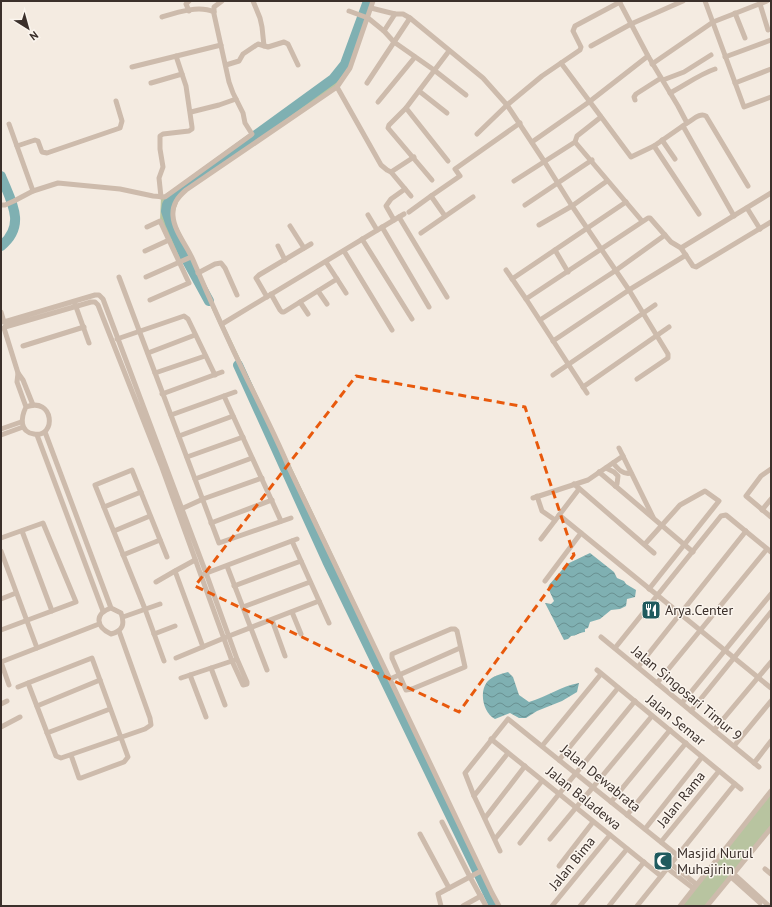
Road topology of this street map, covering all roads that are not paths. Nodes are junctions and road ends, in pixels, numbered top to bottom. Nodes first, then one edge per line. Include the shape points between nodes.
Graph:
1 (189, 1) edge
2 (222, 1) edge
3 (253, 1) edge
4 (373, 1) edge
5 (683, 1) edge
6 (706, 1) edge
7 (767, 1) edge
8 (619, 2) edge
9 (760, 4) junction
10 (371, 8) junction
11 (189, 11) junction
12 (349, 11) dead end
13 (214, 12) junction
14 (735, 13) junction
15 (395, 14) junction
16 (162, 17) dead end
17 (366, 18) junction
18 (410, 18) junction
19 (713, 22) junction
20 (631, 24) junction
21 (768, 30) dead end
22 (384, 31) junction
23 (745, 38) dead end
24 (771, 40) edge
25 (394, 42) junction
26 (221, 45) junction
27 (264, 46) junction
28 (592, 46) dead end
29 (449, 50) junction
30 (711, 55) dead end
31 (176, 56) junction
32 (648, 56) junction
33 (415, 57) junction
34 (725, 57) junction
35 (561, 63) junction
36 (652, 64) junction
37 (226, 65) junction
38 (298, 65) dead end
39 (132, 67) dead end
40 (715, 69) dead end
41 (771, 69) edge
42 (434, 70) junction
43 (182, 74) junction
44 (662, 79) junction
45 (367, 82) dead end
46 (151, 83) dead end
47 (735, 83) junction
48 (337, 87) junction
49 (419, 91) junction
50 (670, 93) junction
51 (466, 95) dead end
52 (771, 97) edge
53 (236, 99) junction
54 (635, 100) dead end
55 (116, 101) dead end
56 (378, 102) dead end
57 (589, 102) junction
58 (506, 105) junction
59 (406, 108) junction
60 (191, 112) junction
61 (447, 113) dead end
62 (601, 117) junction
63 (520, 123) junction
64 (9, 124) dead end
65 (685, 125) junction
66 (477, 134) dead end
67 (256, 138) junction
68 (662, 140) junction
69 (532, 142) junction
70 (575, 142) junction
71 (17, 146) junction
72 (654, 146) junction
73 (414, 157) junction
74 (675, 159) dead end
75 (592, 160) junction
76 (448, 161) dead end
77 (544, 161) junction
78 (391, 172) junction
79 (432, 180) dead end
80 (514, 181) dead end
81 (608, 181) junction
82 (558, 182) junction
83 (748, 186) dead end
84 (406, 189) junction
85 (33, 191) junction
86 (771, 194) edge
87 (411, 196) dead end
88 (431, 196) junction
89 (161, 197) junction
90 (473, 197) dead end
91 (626, 202) junction
92 (3, 205) edge
93 (525, 205) dead end
94 (572, 206) junction
95 (747, 208) junction
96 (404, 214) junction
97 (699, 214) dead end
98 (368, 215) dead end
99 (445, 216) junction
100 (734, 216) junction
101 (394, 220) junction
102 (642, 221) junction
103 (771, 222) edge
104 (539, 225) dead end
105 (290, 226) dead end
106 (147, 227) dead end
107 (587, 228) junction
108 (379, 229) junction
109 (760, 229) junction
110 (421, 233) dead end
111 (665, 235) junction
112 (362, 239) junction
113 (169, 240) junction
114 (311, 244) dead end
115 (278, 246) dead end
116 (304, 248) junction
117 (681, 248) junction
118 (601, 249) junction
119 (555, 250) junction
120 (344, 251) junction
121 (145, 252) dead end
122 (686, 255) junction
123 (190, 258) junction
124 (286, 260) junction
125 (181, 262) junction
126 (326, 262) junction
127 (506, 270) dead end
128 (615, 271) junction
129 (568, 272) junction
130 (198, 273) junction
131 (119, 277) dead end
132 (146, 277) dead end
133 (337, 279) junction
134 (512, 279) junction
135 (629, 290) junction
136 (318, 291) junction
137 (346, 293) dead end
138 (95, 295) junction
139 (237, 295) dead end
140 (269, 296) junction
141 (447, 297) dead end
142 (526, 299) junction
143 (150, 300) dead end
144 (95, 302) junction
145 (300, 302) junction
146 (75, 304) junction
147 (327, 304) dead end
148 (655, 305) dead end
149 (428, 307) dead end
150 (1, 312) edge
151 (308, 314) dead end
152 (644, 314) junction
153 (412, 319) dead end
154 (540, 320) junction
155 (222, 324) junction
156 (3, 325) edge
157 (84, 327) junction
158 (669, 327) dead end
159 (392, 330) dead end
160 (139, 332) junction
161 (195, 335) junction
162 (657, 336) junction
163 (118, 339) junction
164 (553, 340) junction
165 (113, 341) junction
166 (89, 342) dead end
167 (23, 346) dead end
168 (148, 353) junction
169 (205, 356) junction
170 (568, 365) junction
171 (222, 372) dead end
172 (18, 373) junction
173 (155, 373) junction
174 (215, 375) junction
175 (553, 375) dead end
176 (637, 379) dead end
177 (583, 386) junction
178 (235, 392) dead end
179 (587, 393) dead end
180 (162, 394) junction
181 (224, 396) junction
182 (33, 405) junction
183 (26, 407) junction
184 (171, 415) junction
185 (233, 416) junction
186 (145, 418) junction
187 (22, 424) junction
188 (1, 429) edge
189 (45, 432) junction
190 (37, 434) junction
191 (1, 435) edge
192 (179, 436) junction
193 (243, 437) junction
194 (619, 448) dead end
195 (623, 456) junction
196 (187, 457) junction
197 (252, 458) junction
198 (613, 463) junction
199 (606, 468) junction
200 (771, 469) edge
201 (599, 472) junction
202 (631, 473) junction
203 (262, 478) junction
204 (195, 479) junction
205 (574, 484) junction
206 (615, 486) junction
207 (579, 489) junction
208 (141, 492) junction
209 (643, 498) junction
210 (203, 499) junction
211 (771, 499) edge
212 (272, 500) junction
213 (636, 504) junction
214 (104, 507) junction
215 (180, 510) junction
216 (762, 510) junction
217 (559, 515) junction
218 (150, 516) junction
219 (771, 517) edge
220 (291, 518) dead end
221 (654, 519) junction
222 (555, 520) junction
223 (281, 521) junction
224 (211, 523) junction
225 (662, 526) junction
226 (22, 531) junction
227 (114, 531) junction
228 (746, 531) junction
229 (581, 533) junction
230 (1, 538) edge
231 (541, 539) dead end
232 (160, 540) junction
233 (644, 544) junction
234 (684, 545) junction
235 (769, 550) edge
236 (1, 551) edge
237 (693, 552) junction
238 (654, 553) dead end
239 (123, 555) junction
240 (167, 557) dead end
241 (196, 560) junction
242 (301, 561) junction
243 (227, 566) junction
244 (175, 571) junction
245 (204, 574) junction
246 (546, 581) dead end
247 (156, 582) dead end
248 (310, 582) junction
249 (234, 586) junction
250 (649, 589) junction
251 (16, 593) junction
252 (771, 594) edge
253 (657, 595) junction
254 (1, 599) edge
255 (319, 602) junction
256 (160, 604) dead end
257 (243, 607) junction
258 (111, 608) junction
259 (145, 609) junction
260 (52, 611) junction
261 (103, 611) junction
262 (292, 612) junction
263 (771, 612) edge
264 (680, 614) junction
265 (123, 617) junction
266 (27, 620) junction
267 (272, 620) junction
268 (329, 623) dead end
269 (99, 624) junction
270 (176, 626) dead end
271 (250, 628) junction
272 (1, 630) edge
273 (119, 631) junction
274 (700, 631) junction
275 (154, 634) junction
276 (301, 634) dead end
277 (227, 637) junction
278 (600, 637) dead end
279 (203, 647) junction
280 (37, 648) junction
281 (460, 648) junction
282 (615, 648) junction
283 (725, 650) junction
284 (285, 656) dead end
285 (176, 658) dead end
286 (734, 658) junction
287 (164, 661) dead end
288 (771, 662) edge
289 (638, 667) junction
290 (211, 668) junction
291 (267, 670) dead end
292 (190, 675) junction
293 (399, 675) junction
294 (181, 678) dead end
295 (758, 678) junction
296 (390, 679) junction
297 (100, 680) junction
298 (28, 683) junction
299 (658, 683) junction
300 (9, 685) dead end
301 (18, 687) dead end
302 (618, 688) junction
303 (771, 688) edge
304 (7, 701) dead end
305 (635, 701) junction
306 (771, 701) edge
307 (682, 703) junction
308 (1, 704) edge
309 (225, 704) dead end
310 (37, 706) junction
311 (110, 709) junction
312 (691, 711) junction
313 (652, 716) junction
314 (20, 717) dead end
315 (206, 717) dead end
316 (1, 727) edge
317 (670, 730) junction
318 (714, 730) junction
319 (47, 733) junction
320 (121, 737) junction
321 (491, 739) junction
322 (771, 742) edge
323 (686, 743) junction
324 (542, 746) junction
325 (734, 746) junction
326 (508, 753) junction
327 (70, 755) junction
328 (702, 757) junction
329 (559, 760) junction
330 (754, 763) junction
331 (525, 766) junction
332 (758, 767) dead end
333 (719, 771) junction
334 (576, 773) junction
335 (542, 780) junction
336 (735, 784) junction
337 (592, 787) junction
338 (741, 789) dead end
339 (771, 791) edge
340 (559, 794) junction
341 (474, 796) junction
342 (610, 802) junction
343 (576, 808) junction
344 (627, 815) junction
345 (485, 818) junction
346 (442, 822) dead end
347 (594, 822) junction
348 (771, 828) edge
349 (645, 829) junction
350 (420, 834) dead end
351 (610, 835) junction
352 (495, 839) junction
353 (550, 839) dead end
354 (661, 842) junction
355 (520, 843) dead end
356 (627, 848) junction
357 (500, 851) dead end
358 (677, 856) junction
359 (644, 862) junction
360 (559, 866) dead end
361 (669, 866) junction
362 (765, 869) dead end
363 (479, 872) junction
364 (771, 874) edge
365 (732, 875) junction
366 (470, 876) junction
367 (661, 876) junction
368 (695, 886) junction
369 (449, 888) junction
370 (480, 896) junction
371 (441, 906) edge
372 (463, 906) edge
373 (486, 906) edge
374 (499, 906) edge
375 (552, 906) edge
376 (580, 906) edge
377 (609, 906) edge
378 (637, 906) edge
379 (680, 906) edge
380 (707, 906) edge
381 (764, 906) edge
382 (769, 906) edge

1 - 11 street via 186,4
2 - 13 street via 214,7
3 - 27 street via 261,22
4 - 10 street
5 - 20 street
6 - 19 street
7 - 9 street
8 - 20 street
8 - 35 street via 575,26 573,31 581,49
9 - 14 street
9 - 21 street
10 - 15 street
10 - 17 street
11 - 13 street via 207,9
11 - 16 street
12 - 17 street
13 - 26 street
14 - 19 street
14 - 23 street
15 - 18 street via 403,14
15 - 22 street
17 - 22 street
17 - 48 street via 350,68
18 - 25 street
18 - 29 street
19 - 34 street
19 - 36 street
20 - 28 street
20 - 32 street
22 - 25 street
24 - 34 street
25 - 33 street
25 - 45 street
26 - 31 street
26 - 37 street
27 - 37 street via 258,44 243,54 239,61
27 - 38 street via 270,47 286,42
29 - 42 street
29 - 58 street via 483,78
30 - 44 street via 688,70
31 - 39 street
31 - 43 street
32 - 36 street
32 - 57 street
33 - 42 street
33 - 56 street
34 - 47 street
35 - 57 street
35 - 58 street
36 - 44 street
37 - 53 street
40 - 50 street
41 - 47 street
42 - 49 street
42 - 51 street
43 - 46 street
43 - 60 street
44 - 50 street
44 - 54 street via 636,94
47 - 52 street via 744,107
48 - 67 street
48 - 78 street via 382,165
49 - 59 street
49 - 61 street
50 - 65 street
53 - 60 street
53 - 67 street via 246,123
55 - 71 street via 122,121 120,128 47,153 42,152 38,141 35,140
57 - 62 street
57 - 69 street
58 - 63 street
58 - 66 street
59 - 73 street via 388,128
59 - 76 street
60 - 89 street via 190,130 160,136 163,167 159,178
62 - 70 street via 577,136
62 - 72 street via 631,157
63 - 69 street
63 - 88 street via 455,169 460,176
64 - 71 street
65 - 68 street
65 - 83 street via 701,115 706,116
65 - 100 street
67 - 89 street
67 - 123 street via 176,200 173,206 175,226
68 - 72 street
68 - 74 street
69 - 77 street
70 - 75 street
70 - 77 street
71 - 85 street
72 - 97 street
73 - 78 street
73 - 79 street
75 - 81 street
75 - 82 street
77 - 80 street
77 - 82 street
78 - 84 street
81 - 91 street
81 - 94 street
82 - 93 street
82 - 94 street
84 - 87 street
84 - 101 street via 391,199 386,206
85 - 89 street via 58,183 120,189
85 - 92 street
86 - 95 street
88 - 96 street
88 - 99 street
90 - 99 street
91 - 102 street
91 - 107 street
94 - 104 street
94 - 107 street
95 - 100 street
95 - 109 street
96 - 101 street
96 - 141 street
98 - 108 street
99 - 110 street
100 - 117 street
101 - 108 street
102 - 111 street via 650,218
102 - 118 street
103 - 109 street
105 - 116 street
106 - 113 street via 160,221
107 - 118 street
107 - 119 street
108 - 112 street
108 - 149 street
109 - 122 street via 697,267 693,266
111 - 117 street via 674,245
111 - 128 street
112 - 120 street
112 - 153 street
113 - 121 street
113 - 125 street
114 - 116 street
115 - 124 street
116 - 124 street
117 - 122 street
118 - 128 street
118 - 129 street
119 - 129 street
119 - 134 street
120 - 126 street
120 - 159 street
122 - 135 street
123 - 125 street
123 - 130 street
124 - 140 street via 256,278
125 - 132 street
125 - 143 street via 189,283
126 - 133 street
126 - 140 street
127 - 134 street
128 - 135 street
128 - 154 street
129 - 142 street
130 - 139 street via 221,263
130 - 155 street
131 - 160 street
133 - 136 street
133 - 137 street
134 - 142 street
135 - 152 street
135 - 164 street
136 - 145 street
136 - 147 street
138 - 144 street
138 - 146 street
138 - 163 street via 103,299
140 - 145 street via 282,312
140 - 155 street
142 - 154 street
144 - 146 street
144 - 165 street via 100,307
145 - 151 street
146 - 156 street
146 - 157 street
148 - 152 street
150 - 156 street
152 - 162 street
152 - 170 street
154 - 164 street
155 - 296 street
156 - 172 street
157 - 166 street
157 - 167 street
158 - 162 street
160 - 161 street via 183,316 187,318
160 - 163 street
160 - 168 street
161 - 168 street
161 - 169 street
162 - 176 street via 669,357
162 - 177 street
163 - 165 street
163 - 186 street
164 - 170 street
165 - 186 street
168 - 173 street
169 - 173 street
169 - 174 street
170 - 175 street
170 - 177 street
171 - 174 street
172 - 182 street
172 - 183 street via 17,382
173 - 180 street
174 - 180 street
177 - 179 street
178 - 181 street
180 - 184 street
181 - 184 street
181 - 185 street
182 - 183 street
182 - 189 street via 47,411 50,417 50,424
183 - 187 street via 22,415
184 - 192 street
185 - 192 street
185 - 193 street
186 - 215 street
187 - 188 street
187 - 190 street via 28,432
187 - 191 street
189 - 190 street
189 - 258 street
190 - 261 street
192 - 196 street
193 - 196 street
193 - 197 street
194 - 195 street
195 - 198 street
195 - 202 street
196 - 204 street
197 - 203 street
197 - 204 street
198 - 199 street
198 - 202 street via 623,473
199 - 201 street
199 - 206 street via 618,476
200 - 216 street via 761,476 746,496
201 - 205 street via 588,480
201 - 206 street
202 - 209 street
203 - 210 street
203 - 212 street
204 - 210 street
205 - 207 street
205 - 222 street via 535,497 542,511
206 - 213 street
207 - 217 street
207 - 233 street
208 - 214 street
208 - 214 street via 132,470 95,485
208 - 218 street
209 - 213 street
209 - 221 street
210 - 215 street
210 - 224 street
211 - 216 street
212 - 223 street
212 - 224 street
213 - 221 street
214 - 227 street
215 - 241 street
215 - 245 street
216 - 219 street
217 - 222 street
217 - 229 street
218 - 227 street
218 - 232 street
220 - 223 street
221 - 225 street
222 - 231 street
223 - 224 street via 220,544
225 - 233 street
225 - 234 street
225 - 234 street via 680,505 702,492 707,492 718,500 718,504
226 - 230 street
226 - 260 street
226 - 260 street via 43,523 76,602
227 - 239 street
228 - 235 street
228 - 237 street via 726,515 721,516
228 - 264 street
229 - 246 street
229 - 250 street
232 - 239 street
232 - 240 street
233 - 238 street
234 - 237 street
234 - 250 street
235 - 274 street
236 - 251 street
237 - 253 street
239 - 259 street
241 - 244 street
241 - 245 street
242 - 243 street via 294,540
242 - 248 street
242 - 249 street
243 - 245 street
243 - 249 street
244 - 247 street
244 - 279 street
245 - 277 street
248 - 255 street
248 - 257 street
249 - 257 street
250 - 253 street
251 - 254 street
251 - 266 street
252 - 283 street
253 - 264 street
253 - 282 street
255 - 262 street
255 - 268 street
256 - 259 street
257 - 271 street
258 - 261 street
258 - 265 street
259 - 265 street
259 - 275 street
260 - 266 street
261 - 269 street
262 - 267 street
262 - 276 street
263 - 286 street
264 - 274 street
264 - 289 street
265 - 273 street via 122,628
266 - 272 street
266 - 280 street
267 - 271 street
267 - 284 street
269 - 273 street via 104,631 111,634
269 - 280 street
270 - 275 street
271 - 277 street
271 - 291 street
273 - 320 street via 151,722 145,729
274 - 283 street
274 - 299 street
275 - 287 street
277 - 279 street
277 - 290 street via 235,660
278 - 282 street, Jalan Singosari Timur 9
279 - 285 street
280 - 300 street via 1,662
281 - 293 street
281 - 293 street via 466,664 464,667 408,690
281 - 293 street via 454,629 398,651 391,656
282 - 289 street, Jalan Singosari Timur 9
283 - 286 street
283 - 307 street
286 - 295 street
286 - 312 street
288 - 295 street
289 - 299 street, Jalan Singosari Timur 9
290 - 292 street
290 - 309 street
292 - 294 street
292 - 315 street
293 - 296 street
295 - 303 street
295 - 318 street
296 - 363 street
297 - 298 street via 92,658
297 - 310 street
297 - 311 street
298 - 301 street
298 - 310 street
299 - 307 street, Jalan Singosari Timur 9
302 - 305 street, Jalan Semar
302 - 324 street, Jalan Semar via 599,672
302 - 329 street
304 - 308 street
305 - 313 street, Jalan Semar
305 - 334 street
306 - 325 street
307 - 312 street, Jalan Singosari Timur 9
310 - 319 street
311 - 319 street
311 - 320 street
312 - 318 street, Jalan Singosari Timur 9
313 - 317 street, Jalan Semar
313 - 337 street
314 - 316 street
317 - 323 street, Jalan Semar
317 - 342 street
318 - 325 street, Jalan Singosari Timur 9
319 - 327 street via 56,756 61,758
320 - 327 street
320 - 327 street via 128,757 124,762 83,778 79,778
321 - 324 street, Jalan Dewabrata via 509,719
321 - 326 street, Jalan Baladewa
321 - 341 street via 465,773
322 - 330 street
323 - 328 street, Jalan Semar
323 - 344 street
324 - 329 street, Jalan Dewabrata
325 - 330 street, Jalan Singosari Timur 9
326 - 331 street, Jalan Baladewa
326 - 341 street
328 - 333 street, Jalan Semar
328 - 349 street
329 - 334 street, Jalan Dewabrata
330 - 332 street, Jalan Singosari Timur 9
331 - 335 street, Jalan Baladewa
331 - 345 street
333 - 336 street, Jalan Semar
333 - 354 street, Jalan Rama
334 - 337 street, Jalan Dewabrata
334 - 340 street
335 - 340 street, Jalan Baladewa
335 - 352 street
336 - 338 street, Jalan Semar
336 - 358 street
337 - 342 street, Jalan Dewabrata
337 - 343 street
339 - 368 street
340 - 343 street, Jalan Baladewa
340 - 355 street
341 - 345 street
342 - 344 street, Jalan Dewabrata
343 - 347 street, Jalan Baladewa
343 - 353 street
344 - 349 street, Jalan Dewabrata
345 - 352 street
346 - 366 street
347 - 351 street, Jalan Baladewa
347 - 360 street
348 - 365 street
349 - 354 street, Jalan Dewabrata
350 - 369 street
351 - 356 street, Jalan Baladewa
351 - 375 street, Jalan Bima
352 - 357 street
354 - 358 street, Jalan Dewabrata
356 - 359 street, Jalan Baladewa
356 - 376 street
358 - 361 street
359 - 367 street, Jalan Baladewa
359 - 377 street
361 - 367 street
361 - 368 street
362 - 364 street
363 - 366 street
363 - 374 street
365 - 380 street
365 - 381 street
365 - 382 street
366 - 369 street
366 - 370 street
367 - 378 street
368 - 379 street
369 - 371 street via 438,894
370 - 372 street
370 - 373 street

